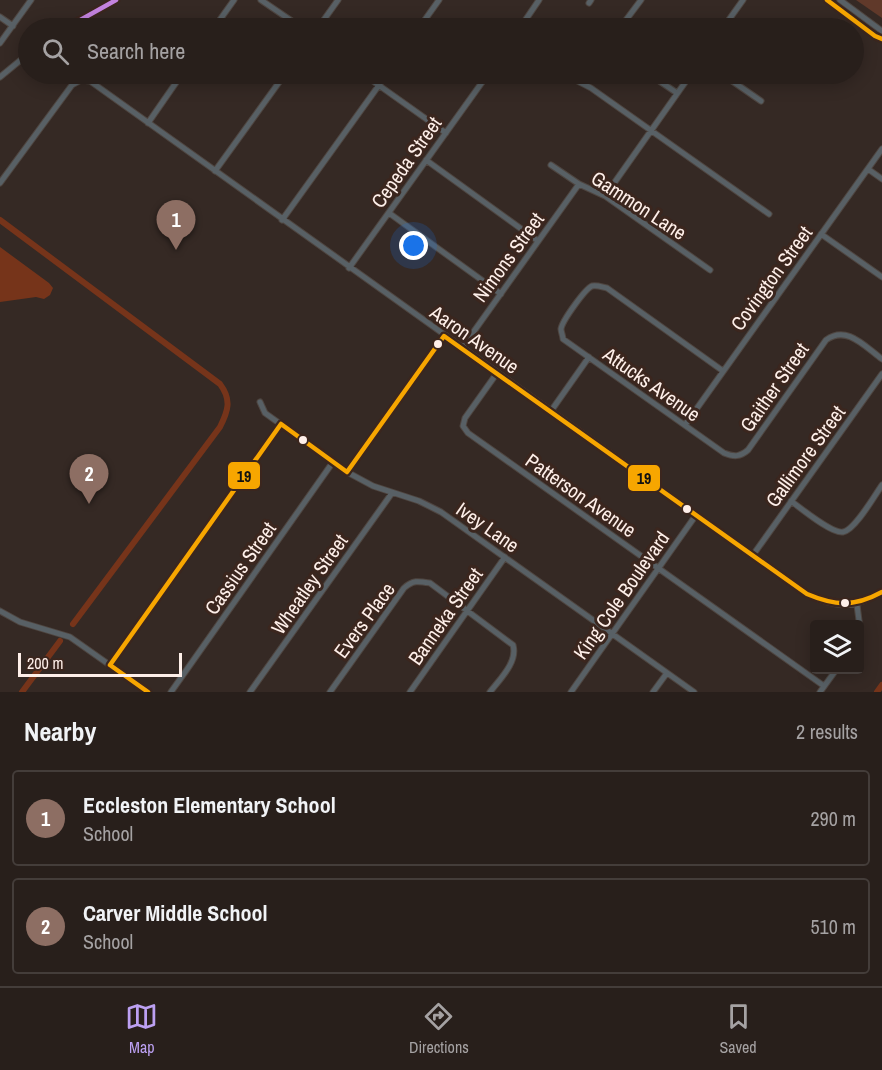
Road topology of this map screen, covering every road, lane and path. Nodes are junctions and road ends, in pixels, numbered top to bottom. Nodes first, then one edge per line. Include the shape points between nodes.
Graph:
1 (31, 0) edge
2 (117, 0) edge
3 (234, 0) edge
4 (261, 0) edge
5 (338, 0) edge
6 (439, 0) edge
7 (539, 0) edge
8 (641, 0) edge
9 (743, 0) edge
10 (827, 0) edge
11 (840, 0) edge
12 (0, 17) edge
13 (19, 18) edge
14 (84, 18) edge
15 (221, 18) edge
16 (287, 18) edge
17 (325, 18) edge
18 (426, 18) edge
19 (527, 18) edge
20 (628, 18) edge
21 (730, 18) edge
22 (851, 18) edge
23 (18, 19) edge
24 (13, 26) junction
25 (864, 28) edge
26 (882, 31) edge
27 (882, 39) edge
28 (0, 43) edge
29 (18, 62) edge
30 (0, 77) edge
31 (74, 84) edge
32 (94, 84) edge
33 (175, 84) edge
34 (278, 84) edge
35 (481, 84) edge
36 (583, 84) edge
37 (664, 84) edge
38 (684, 84) edge
39 (736, 84) edge
40 (379, 85) joint
41 (677, 93) junction
42 (761, 101) dead end
43 (148, 123) junction
44 (652, 130) junction
45 (446, 133) junction
46 (882, 149) edge
47 (426, 160) junction
48 (551, 165) dead end
49 (868, 169) junction
50 (215, 171) junction
51 (882, 179) edge
52 (0, 183) edge
53 (579, 184) junction
54 (605, 196) junction
55 (389, 213) junction
56 (769, 214) dead end
57 (282, 220) junction
58 (821, 234) junction
59 (538, 241) junction
60 (349, 268) junction
61 (710, 270) dead end
62 (882, 277) edge
63 (501, 294) junction
64 (444, 336) junction
65 (462, 348) junction
66 (589, 357) junction
67 (882, 359) edge
68 (723, 371) junction
69 (497, 373) junction
70 (882, 374) edge
71 (260, 402) dead end
72 (551, 411) junction
73 (281, 424) junction
74 (685, 425) junction
75 (724, 453) joint
76 (333, 462) junction
77 (347, 472) junction
78 (882, 485) edge
79 (392, 493) junction
80 (791, 501) junction
81 (696, 515) junction
82 (753, 555) junction
83 (505, 557) junction
84 (658, 569) junction
85 (882, 592) edge
86 (857, 605) junction
87 (468, 610) junction
88 (0, 612) edge
89 (859, 620) edge
90 (612, 634) junction
91 (110, 665) junction
92 (667, 673) junction
93 (832, 674) edge
94 (824, 686) junction
95 (148, 692) edge
96 (171, 692) edge
97 (250, 692) edge
98 (330, 692) edge
99 (410, 692) edge
100 (490, 692) edge
101 (571, 692) edge
102 (653, 692) edge
103 (694, 692) edge
104 (820, 692) edge

1 - 13 street
2 - 14 street
3 - 15 street
4 - 16 street
5 - 17 street
6 - 18 street
7 - 19 street
8 - 20 street
9 - 21 street
10 - 22 street
11 - 26 street
12 - 24 street
23 - 24 street
24 - 28 street
25 - 27 street
29 - 30 street
31 - 52 street, Aaron Avenue
32 - 43 street, Aaron Avenue
33 - 43 street
34 - 50 street
35 - 45 street, Cepeda Street
36 - 44 street
37 - 41 street
38 - 41 street
39 - 42 street
40 - 45 street
40 - 57 street
41 - 44 street
43 - 50 street, Aaron Avenue
44 - 54 street
44 - 56 street
45 - 47 street, Cepeda Street
46 - 49 street, Covington Street
47 - 55 street, Cepeda Street
47 - 59 street
48 - 53 street, Gammon Lane
49 - 51 street
49 - 58 street, Covington Street
50 - 57 street, Aaron Avenue
53 - 54 street, Gammon Lane
53 - 59 street, Nimons Street
54 - 61 street, Gammon Lane
55 - 60 street, Cepeda Street
55 - 63 street
57 - 60 street, Aaron Avenue
58 - 62 street
58 - 68 street, Covington Street
59 - 63 street, Nimons Street
60 - 64 street, Aaron Avenue
63 - 65 street, Nimons Street
64 - 65 street, Aaron Avenue
64 - 77 street
65 - 69 street, Aaron Avenue
66 - 68 street, Attucks Avenue via 563,339 561,331 563,322 586,291 599,286
66 - 72 street
66 - 74 street, Attucks Avenue
67 - 75 street, Gaither Street via 848,335 841,333 826,340 748,450 742,455
68 - 74 street, Covington Street
69 - 72 street, Aaron Avenue
69 - 84 street, Patterson Avenue via 465,418 463,426 468,434
70 - 80 street, Gallimore Street
71 - 73 street, Ivey Lane via 265,413
72 - 81 street, Aaron Avenue
73 - 76 street, Ivey Lane
73 - 91 street
74 - 75 street, Attucks Avenue
76 - 77 street, Ivey Lane
76 - 96 street, Cassius Street
77 - 79 street, Ivey Lane
78 - 80 street via 847,531 831,529
79 - 83 street, Ivey Lane via 441,512
79 - 97 street, Wheatley Street
80 - 82 street, Gallimore Street
81 - 82 street, Aaron Avenue
81 - 84 street, King Cole Boulevard
82 - 86 street, Aaron Avenue via 819,600 834,605
83 - 87 street, Banneka Street
83 - 90 street, Ivey Lane
84 - 90 street, King Cole Boulevard
84 - 94 street, Patterson Avenue
85 - 86 street
86 - 89 street
87 - 98 street, Evers Place via 430,583 411,582
87 - 99 street, Banneka Street
87 - 100 street via 506,638 515,651
88 - 91 street via 70,637
90 - 92 street, Ivey Lane
90 - 101 street, King Cole Boulevard
91 - 95 street
92 - 102 street
92 - 103 street, Ivey Lane
93 - 94 street
94 - 104 street

